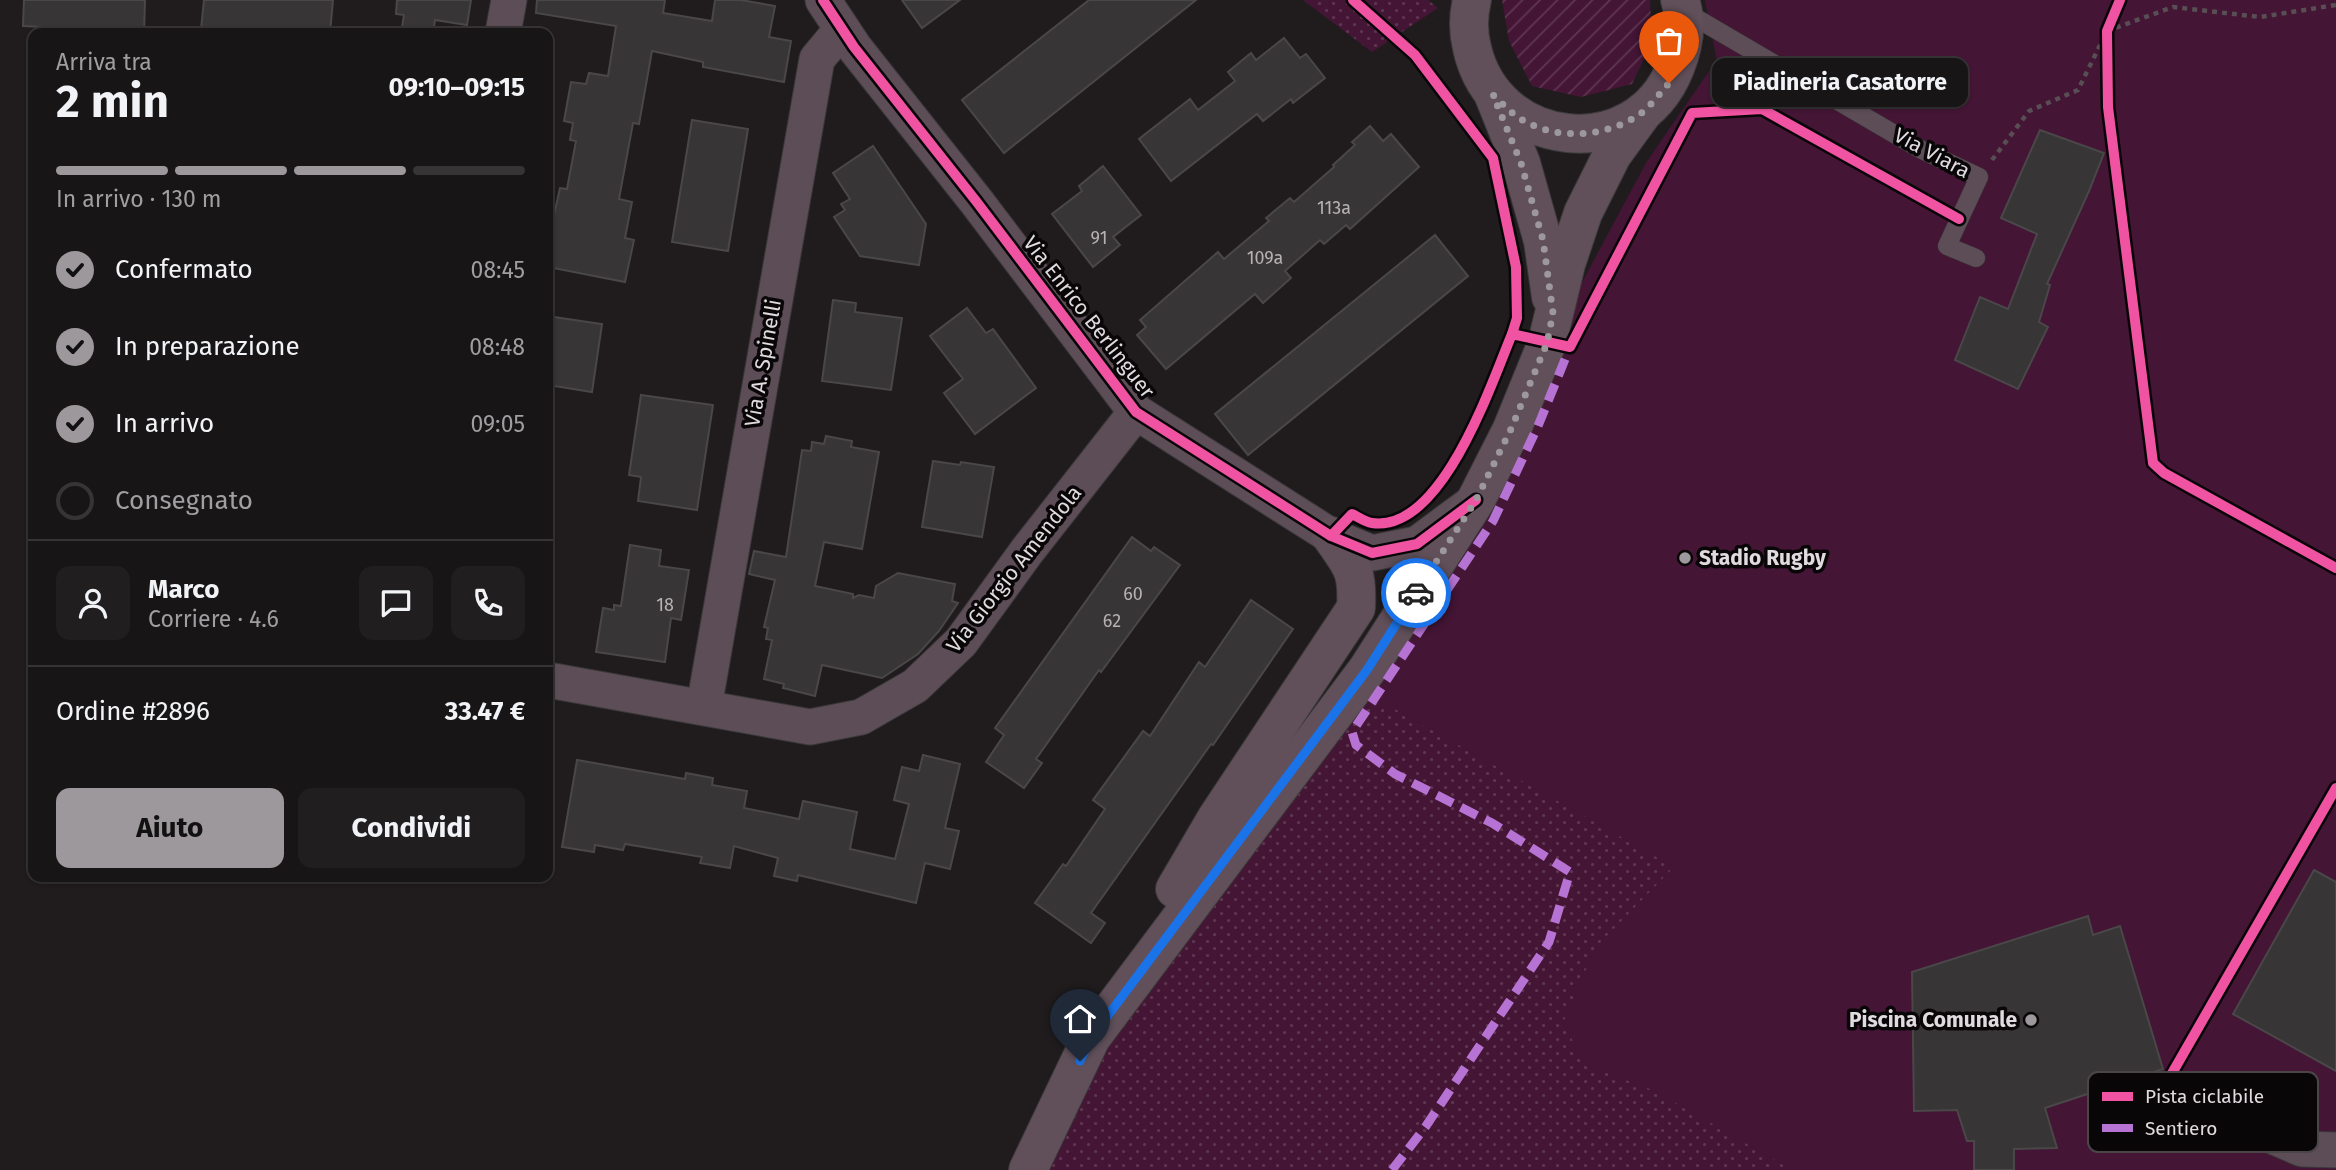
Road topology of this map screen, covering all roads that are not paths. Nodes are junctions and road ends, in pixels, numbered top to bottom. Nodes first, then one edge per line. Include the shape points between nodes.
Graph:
1 (509, 0) edge
2 (823, 0) edge
3 (1445, 0) edge
4 (1682, 5) edge
5 (1470, 17) edge
6 (504, 28) edge
7 (842, 29) junction
8 (1493, 95) junction
9 (1644, 111) junction
10 (1976, 258) dead end
11 (1553, 313) junction
12 (1136, 412) junction
13 (1476, 500) junction
14 (1331, 536) junction
15 (553, 681) edge
16 (704, 707) junction
17 (1164, 940) junction
18 (2318, 1149) edge
19 (2336, 1150) edge
20 (1028, 1170) edge

1 - 6 street
2 - 7 street, Via Enrico Berlinguer
3 - 5 main road
4 - 9 main road via 1683,48 1669,83
4 - 10 lane, Via Viara via 1920,149 1979,177 1947,246
5 - 8 main road via 1476,66
7 - 12 street, Via Enrico Berlinguer
7 - 16 street, Via A. Spinelli via 817,59
8 - 9 main road via 1519,118 1549,131 1583,134 1615,127
8 - 11 main road via 1521,163 1543,240
9 - 11 main road via 1612,155 1583,213
11 - 13 main road via 1547,343 1522,404
12 - 14 street, Via Enrico Berlinguer
12 - 16 street, Via Giorgio Amendola via 961,642 915,686 861,718 810,727
13 - 14 street, Via Enrico Berlinguer via 1417,544 1372,552
13 - 17 main road via 1367,670
14 - 17 main road via 1357,582 1356,608 1216,819 1162,912
15 - 16 street, Via Giorgio Amendola
17 - 20 main road via 1091,1038
18 - 19 street

